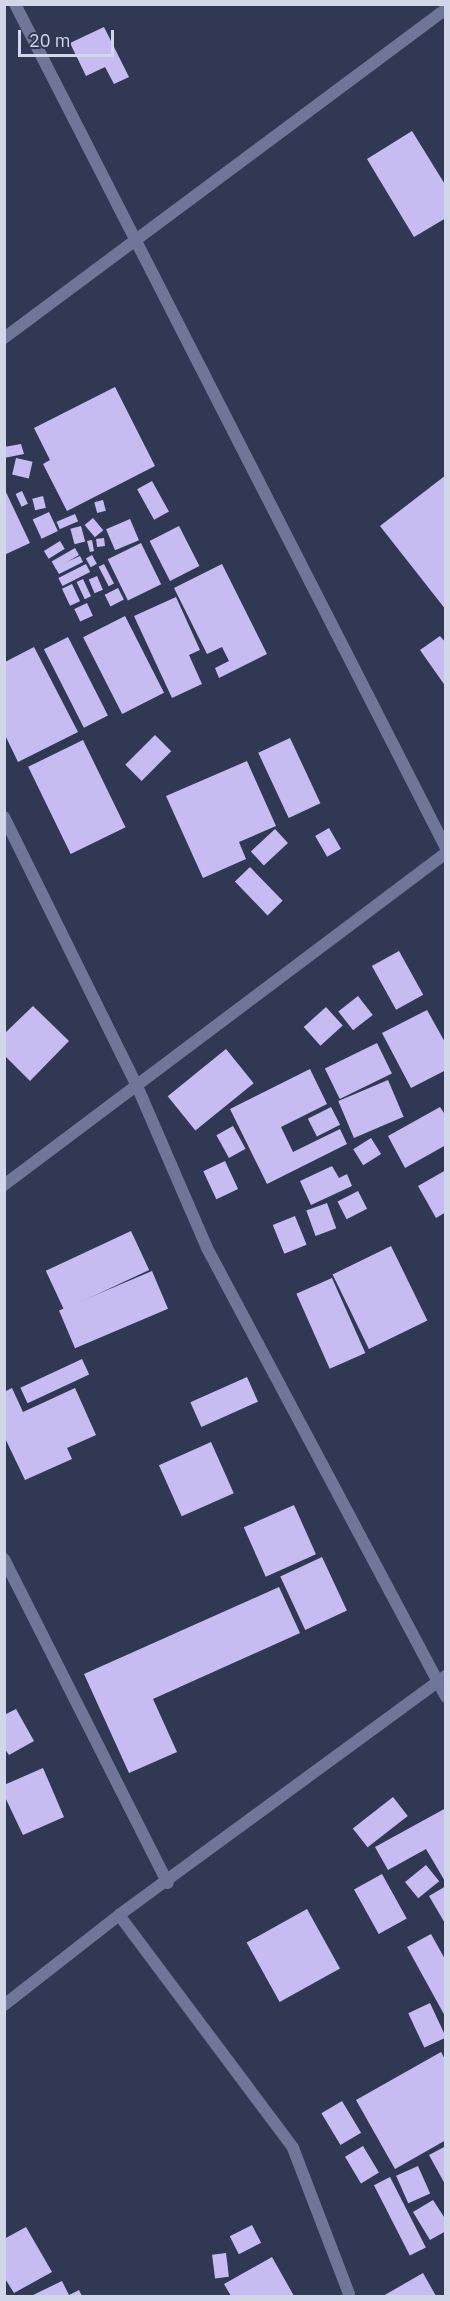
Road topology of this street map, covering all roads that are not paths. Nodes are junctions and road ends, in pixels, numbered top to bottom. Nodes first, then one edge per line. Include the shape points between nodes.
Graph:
1 (15, 4) edge
2 (446, 9) edge
3 (137, 240) junction
4 (4, 338) edge
5 (4, 817) edge
6 (446, 848) edge
7 (446, 853) edge
8 (137, 1086) junction
9 (4, 1185) edge
10 (4, 1559) edge
11 (442, 1679) edge
12 (446, 1697) edge
13 (168, 1883) junction
14 (119, 1915) junction
15 (4, 2005) edge
16 (350, 2294) dead end

1 - 3 street
2 - 3 street
3 - 4 street
3 - 6 street
5 - 8 street
7 - 8 street
8 - 9 street
8 - 11 street via 207,1248
10 - 13 street
11 - 12 street
11 - 13 street
13 - 14 street
14 - 15 street
14 - 16 street via 293,2148

